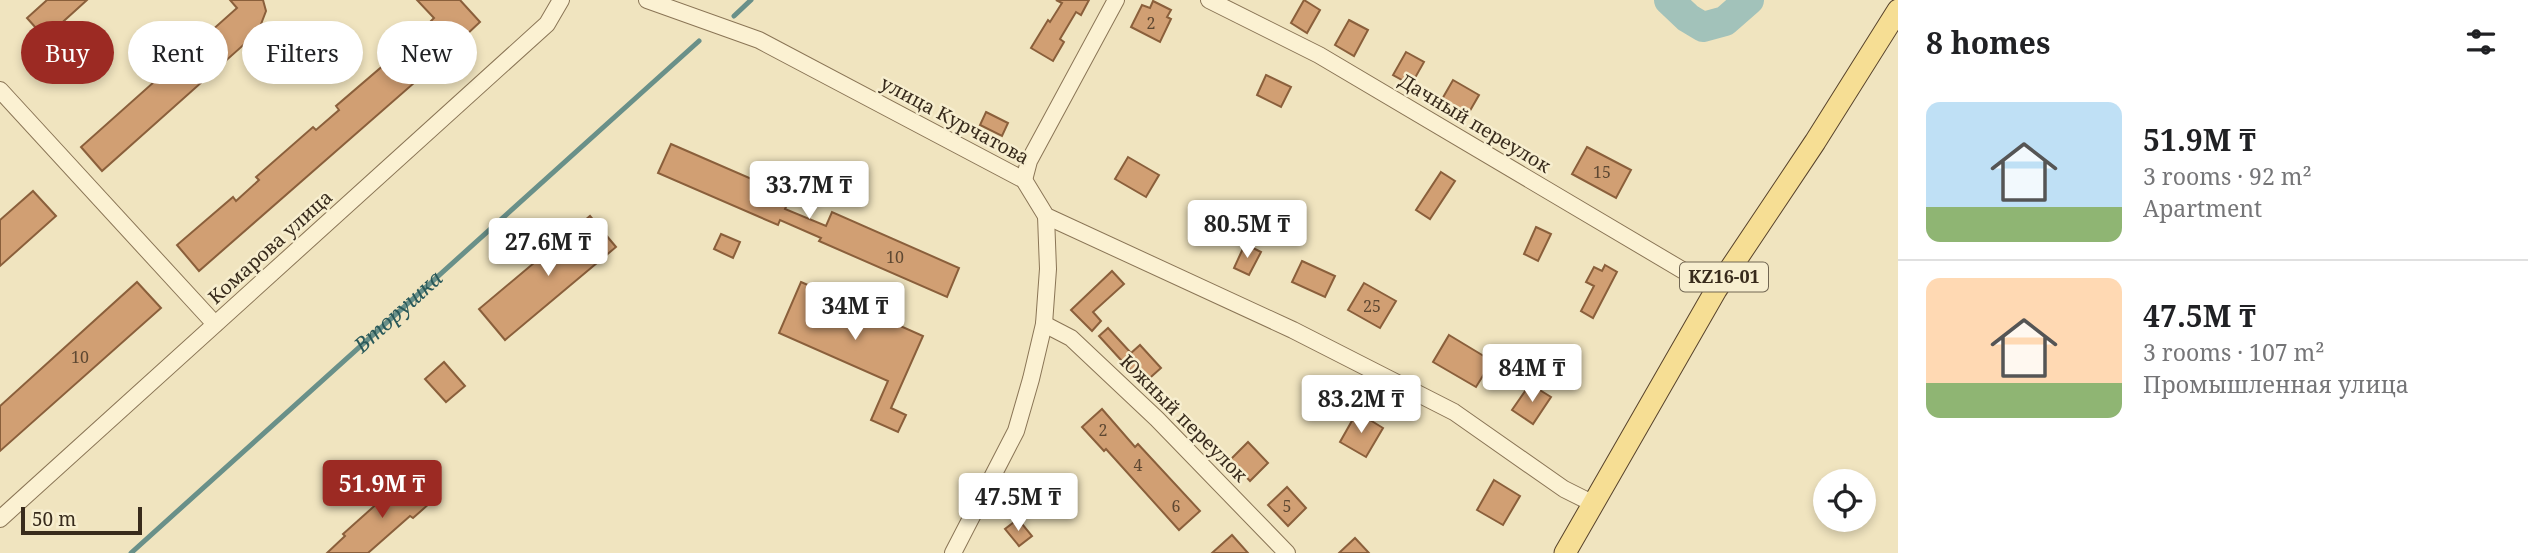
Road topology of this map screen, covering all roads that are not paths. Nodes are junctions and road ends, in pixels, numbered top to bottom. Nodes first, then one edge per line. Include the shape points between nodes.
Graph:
1 (561, 0) edge
2 (647, 0) edge
3 (1116, 0) edge
4 (1209, 0) edge
5 (1898, 10) edge
6 (0, 90) edge
7 (1024, 180) junction
8 (1046, 216) junction
9 (1716, 290) junction
10 (215, 324) junction
11 (1044, 324) junction
12 (1592, 503) junction
13 (0, 519) edge
14 (956, 552) edge
15 (1287, 553) edge
16 (1565, 553) edge

1 - 10 street, Комарова улица via 547,23
2 - 7 street, улица Курчатова via 759,40
3 - 7 street via 1029,161
4 - 9 street, Дачный переулок via 1319,54
5 - 9 main road, KZ16-01
6 - 10 street
7 - 8 street, улица Курчатова
8 - 11 street
8 - 12 street via 1293,330 1454,412 1564,489
9 - 12 main road, KZ16-01
10 - 13 street, Комарова улица
11 - 14 street via 1016,431
11 - 15 street, Южный переулок via 1071,338 1157,419
12 - 16 main road, KZ16-01

